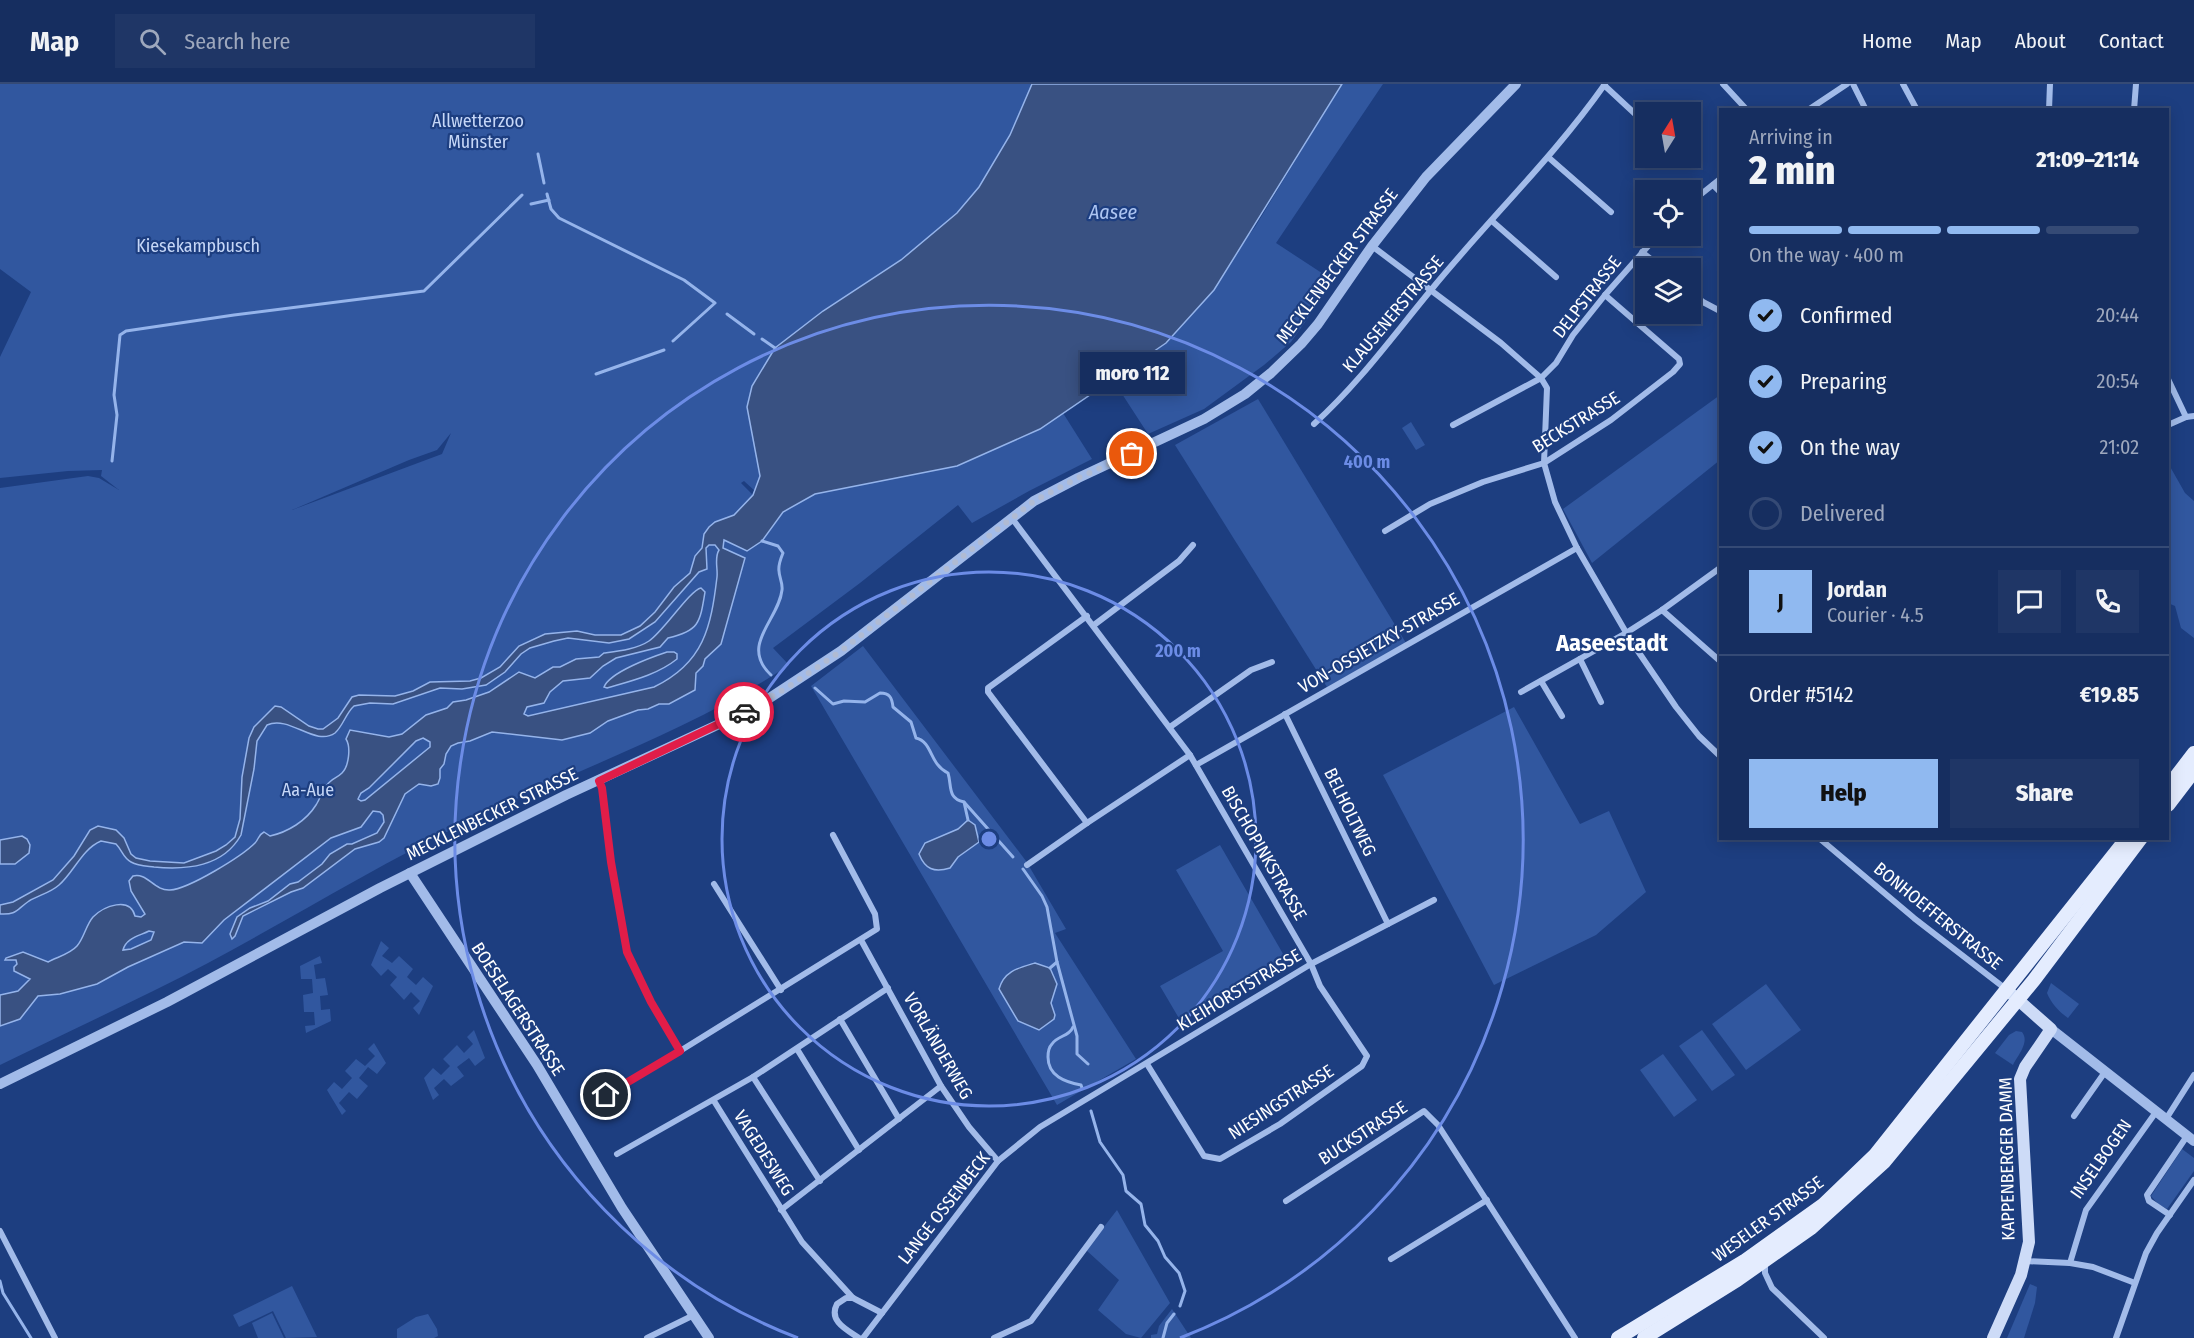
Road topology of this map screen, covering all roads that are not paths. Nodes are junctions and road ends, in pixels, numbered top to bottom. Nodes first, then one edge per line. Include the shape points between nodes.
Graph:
1 (1516, 84) edge
2 (1723, 84) edge
3 (1847, 84) edge
4 (1853, 84) edge
5 (1903, 84) edge
6 (2050, 84) edge
7 (2136, 84) edge
8 (1604, 85) edge
9 (1745, 108) edge
10 (1811, 108) edge
11 (1865, 108) edge
12 (1916, 108) edge
13 (2049, 108) edge
14 (2134, 108) edge
15 (1635, 114) edge
16 (1548, 157) junction
17 (1719, 180) edge
18 (1713, 185) junction
19 (1719, 191) edge
20 (1701, 194) edge
21 (1611, 212) dead end
22 (1492, 221) junction
23 (1372, 246) junction
24 (1648, 246) edge
25 (1642, 252) junction
26 (1650, 258) edge
27 (1556, 277) dead end
28 (1431, 289) junction
29 (1605, 296) junction
30 (1701, 300) edge
31 (1719, 310) edge
32 (1541, 378) junction
33 (2169, 381) edge
34 (2194, 416) edge
35 (2186, 417) junction
36 (1314, 424) dead end
37 (1453, 425) dead end
38 (2169, 425) edge
39 (1544, 463) junction
40 (1011, 517) junction
41 (1385, 531) dead end
42 (1193, 545) dead end
43 (1577, 548) junction
44 (1719, 569) edge
45 (1662, 610) junction
46 (1087, 616) junction
47 (1094, 625) junction
48 (1626, 633) junction
49 (1580, 659) junction
50 (1719, 661) edge
51 (1272, 662) dead end
52 (1541, 681) junction
53 (1521, 692) dead end
54 (1601, 702) dead end
55 (1285, 714) junction
56 (1563, 716) dead end
57 (1170, 727) junction
58 (2194, 753) edge
59 (1190, 755) junction
60 (1719, 755) edge
61 (1196, 765) junction
62 (2194, 771) edge
63 (599, 781) junction
64 (2169, 786) edge
65 (2169, 804) edge
66 (1087, 823) junction
67 (833, 835) dead end
68 (1823, 840) edge
69 (2125, 840) edge
70 (2139, 840) edge
71 (1027, 865) dead end
72 (410, 873) junction
73 (714, 884) dead end
74 (1434, 900) dead end
75 (1388, 924) junction
76 (861, 940) junction
77 (1311, 964) junction
78 (888, 988) junction
79 (781, 990) junction
80 (2007, 990) junction
81 (2019, 1000) junction
82 (840, 1019) junction
83 (2051, 1029) junction
84 (797, 1049) junction
85 (680, 1051) junction
86 (1367, 1056) joint
87 (1147, 1064) junction
88 (2105, 1072) junction
89 (2194, 1075) edge
90 (753, 1077) junction
91 (0, 1084) edge
92 (941, 1086) junction
93 (714, 1101) junction
94 (587, 1106) dead end
95 (2156, 1112) junction
96 (1064, 1113) joint
97 (2074, 1116) dead end
98 (899, 1119) junction
99 (2166, 1119) junction
100 (2191, 1138) edge
101 (859, 1150) junction
102 (617, 1154) dead end
103 (998, 1161) junction
104 (2194, 1180) edge
105 (820, 1181) junction
106 (1487, 1200) junction
107 (1286, 1201) dead end
108 (781, 1210) junction
109 (2170, 1215) junction
110 (1101, 1227) dead end
111 (0, 1232) edge
112 (1391, 1259) dead end
113 (2024, 1261) junction
114 (2070, 1263) junction
115 (1765, 1267) junction
116 (2135, 1283) junction
117 (853, 1298) junction
118 (882, 1313) junction
119 (695, 1314) junction
120 (55, 1338) edge
121 (647, 1338) edge
122 (709, 1338) edge
123 (861, 1338) edge
124 (994, 1338) edge
125 (1575, 1338) edge
126 (1618, 1338) edge
127 (1644, 1338) edge
128 (1824, 1338) edge
129 (1993, 1338) edge
130 (2116, 1338) edge

1 - 23 street, MECKLENBECKER STRASSE via 1426,177
2 - 9 street
3 - 10 street
4 - 11 street
5 - 12 street
6 - 13 street
7 - 14 street
8 - 15 street, KLAUSENERSTRASSE
8 - 16 street, KLAUSENERSTRASSE
16 - 21 street
16 - 22 street, KLAUSENERSTRASSE
17 - 18 street
18 - 19 street
18 - 20 street
22 - 27 street
22 - 28 street, KLAUSENERSTRASSE
23 - 28 street
23 - 40 street, MECKLENBECKER STRASSE via 1301,344 1245,394 1217,412 1034,501
24 - 25 street, DELPSTRASSE
25 - 26 street
25 - 29 street, DELPSTRASSE
28 - 32 street
28 - 36 street, KLAUSENERSTRASSE via 1368,370
29 - 32 street, DELPSTRASSE
29 - 39 street, BECKSTRASSE via 1679,359 1680,364 1611,420
30 - 31 street
32 - 37 street
32 - 39 street via 1547,388
33 - 35 street
34 - 35 street
35 - 38 street
39 - 41 street, BECKSTRASSE via 1425,506
39 - 43 street via 1555,502
40 - 46 street, BISCHOPINKSTRASSE
40 - 63 street, MECKLENBECKER STRASSE via 841,651 788,687 756,707
42 - 47 street via 1179,561
43 - 48 street
43 - 55 street, VON-OSSIETZKY-STRASSE
44 - 45 street
45 - 48 street
45 - 50 street
46 - 47 street, BISCHOPINKSTRASSE
46 - 66 street via 988,687
47 - 57 street, BISCHOPINKSTRASSE
48 - 49 street
48 - 60 street via 1676,707
49 - 52 street
49 - 54 street
51 - 57 street via 1251,670
52 - 53 street
52 - 56 street
55 - 61 street, VON-OSSIETZKY-STRASSE
55 - 75 street, BELHOLTWEG
57 - 59 street, BISCHOPINKSTRASSE
58 - 64 main road
59 - 61 street, BISCHOPINKSTRASSE
59 - 66 street
61 - 77 street, BISCHOPINKSTRASSE
62 - 65 main road
63 - 72 street, MECKLENBECKER STRASSE
63 - 85 street via 627,952
66 - 71 street
67 - 76 street via 877,920 878,929
68 - 80 street, BONHOEFFERSTRASSE
69 - 80 main road, WESELER STRASSE
70 - 81 main road, WESELER STRASSE
72 - 91 street, MECKLENBECKER STRASSE via 167,1002
72 - 119 street, BOESELAGERSTRASSE via 537,1065 622,1208
73 - 79 street
74 - 75 street, KLEIHORSTSTRASSE
75 - 77 street, KLEIHORSTSTRASSE
76 - 78 street, VORLÄNDERWEG
76 - 79 street
77 - 86 street, BISCHOPINKSTRASSE via 1320,986
77 - 87 street, KLEIHORSTSTRASSE
78 - 82 street, VAGEDESWEG
78 - 92 street, VORLÄNDERWEG
79 - 85 street
80 - 81 main road
80 - 126 main road, WESELER STRASSE via 1875,1155 1823,1205 1746,1260
81 - 83 main road, INSELBOGEN
81 - 115 main road, WESELER STRASSE via 1884,1161
82 - 84 street, VAGEDESWEG
82 - 98 street
83 - 88 street, INSELBOGEN
83 - 113 main road, KAPPENBERGER DAMM via 2020,1079 2029,1242
84 - 90 street, VAGEDESWEG
84 - 101 street
85 - 94 street
86 - 87 street, NIESINGSTRASSE via 1362,1066 1280,1124 1220,1159 1204,1156
87 - 96 street, KLEIHORSTSTRASSE
88 - 95 street, INSELBOGEN
88 - 97 street
89 - 99 street
90 - 93 street, VAGEDESWEG
90 - 105 street, VAGEDESWEG
92 - 98 street, VAGEDESWEG
92 - 103 street, VORLÄNDERWEG
93 - 102 street, VAGEDESWEG
93 - 108 street, VAGEDESWEG
95 - 99 street, INSELBOGEN
95 - 114 street, INSELBOGEN via 2086,1210
96 - 103 street, LANGE OSSENBECK
98 - 101 street, VAGEDESWEG
99 - 100 street, INSELBOGEN
100 - 109 street via 2147,1195 2149,1201
101 - 105 street, VAGEDESWEG
103 - 118 street, LANGE OSSENBECK
104 - 109 street
105 - 108 street, VAGEDESWEG
106 - 107 street, BUCKSTRASSE via 1438,1125 1424,1111
106 - 112 street
106 - 125 street, BUCKSTRASSE
108 - 117 street via 802,1242
109 - 116 street via 2146,1253
110 - 124 street via 1031,1321
111 - 120 street
113 - 114 street, KAPPENBERGER DAMM
113 - 129 main road, KAPPENBERGER DAMM via 2014,1294
114 - 116 street, KAPPENBERGER DAMM
115 - 127 main road, WESELER STRASSE
115 - 128 street via 1772,1288
116 - 130 street
117 - 118 street
117 - 123 street via 837,1304 835,1314 840,1325
118 - 123 street, LANGE OSSENBECK
119 - 121 street
119 - 122 street, BOESELAGERSTRASSE

